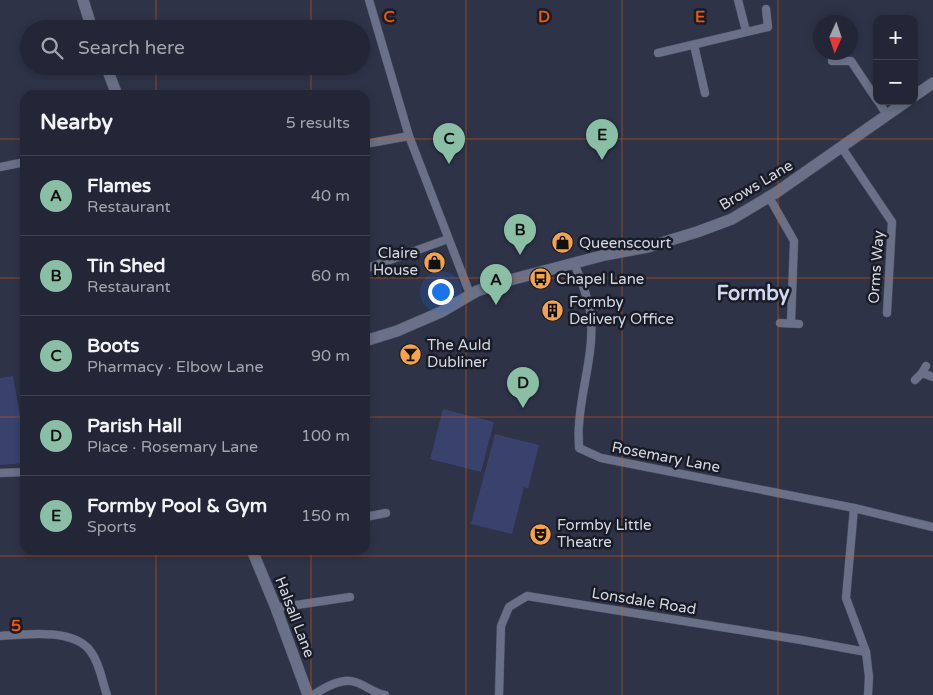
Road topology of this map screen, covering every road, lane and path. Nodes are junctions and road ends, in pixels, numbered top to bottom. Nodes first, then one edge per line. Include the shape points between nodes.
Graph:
1 (83, 0) edge
2 (369, 0) edge
3 (738, 0) edge
4 (766, 9) dead end
5 (89, 20) edge
6 (746, 31) junction
7 (694, 45) junction
8 (658, 53) dead end
9 (832, 60) dead end
10 (109, 75) edge
11 (933, 83) edge
12 (115, 90) edge
13 (705, 93) dead end
14 (918, 93) edge
15 (873, 94) edge
16 (880, 105) edge
17 (901, 105) edge
18 (887, 115) junction
19 (409, 136) junction
20 (370, 143) edge
21 (842, 148) junction
22 (20, 163) edge
23 (0, 166) edge
24 (769, 197) junction
25 (448, 239) junction
26 (574, 263) junction
27 (370, 268) edge
28 (470, 294) junction
29 (887, 313) dead end
30 (780, 323) dead end
31 (370, 340) edge
32 (933, 377) edge
33 (915, 380) dead end
34 (20, 472) edge
35 (0, 473) edge
36 (854, 508) junction
37 (386, 513) dead end
38 (370, 516) edge
39 (933, 527) edge
40 (254, 555) edge
41 (350, 597) dead end
42 (276, 608) junction
43 (0, 636) edge
44 (866, 652) junction
45 (107, 695) edge
46 (308, 695) edge
47 (313, 695) edge
48 (385, 695) edge
49 (499, 695) edge
50 (868, 695) edge

1 - 5 street
2 - 19 street
3 - 6 street
4 - 6 street via 768,27
6 - 7 street
7 - 8 street
7 - 13 street
9 - 15 street via 851,61
10 - 12 street
11 - 14 street
16 - 18 street
17 - 18 street, Brows Lane
18 - 21 street, Brows Lane
19 - 20 street
19 - 25 street
21 - 24 street, Brows Lane
21 - 29 street, Orms Way via 892,222
22 - 23 street
24 - 26 street, Brows Lane via 732,219 697,232 648,247
24 - 30 street via 794,241 795,324
25 - 27 street
25 - 28 street
26 - 28 street
26 - 36 street, Rosemary Lane via 590,312 588,368 579,425 580,448 601,458
28 - 31 street via 441,312
32 - 33 street via 924,369
34 - 35 street
36 - 39 street, Rosemary Lane
36 - 44 street via 846,598
37 - 38 street
40 - 42 street, Halsall Lane
41 - 42 street
42 - 46 street, Halsall Lane
43 - 45 street via 43,634 66,636 84,643 97,663
44 - 49 street, Lonsdale Road via 527,596 509,607 500,626
44 - 50 street
47 - 48 street via 328,687 354,681

